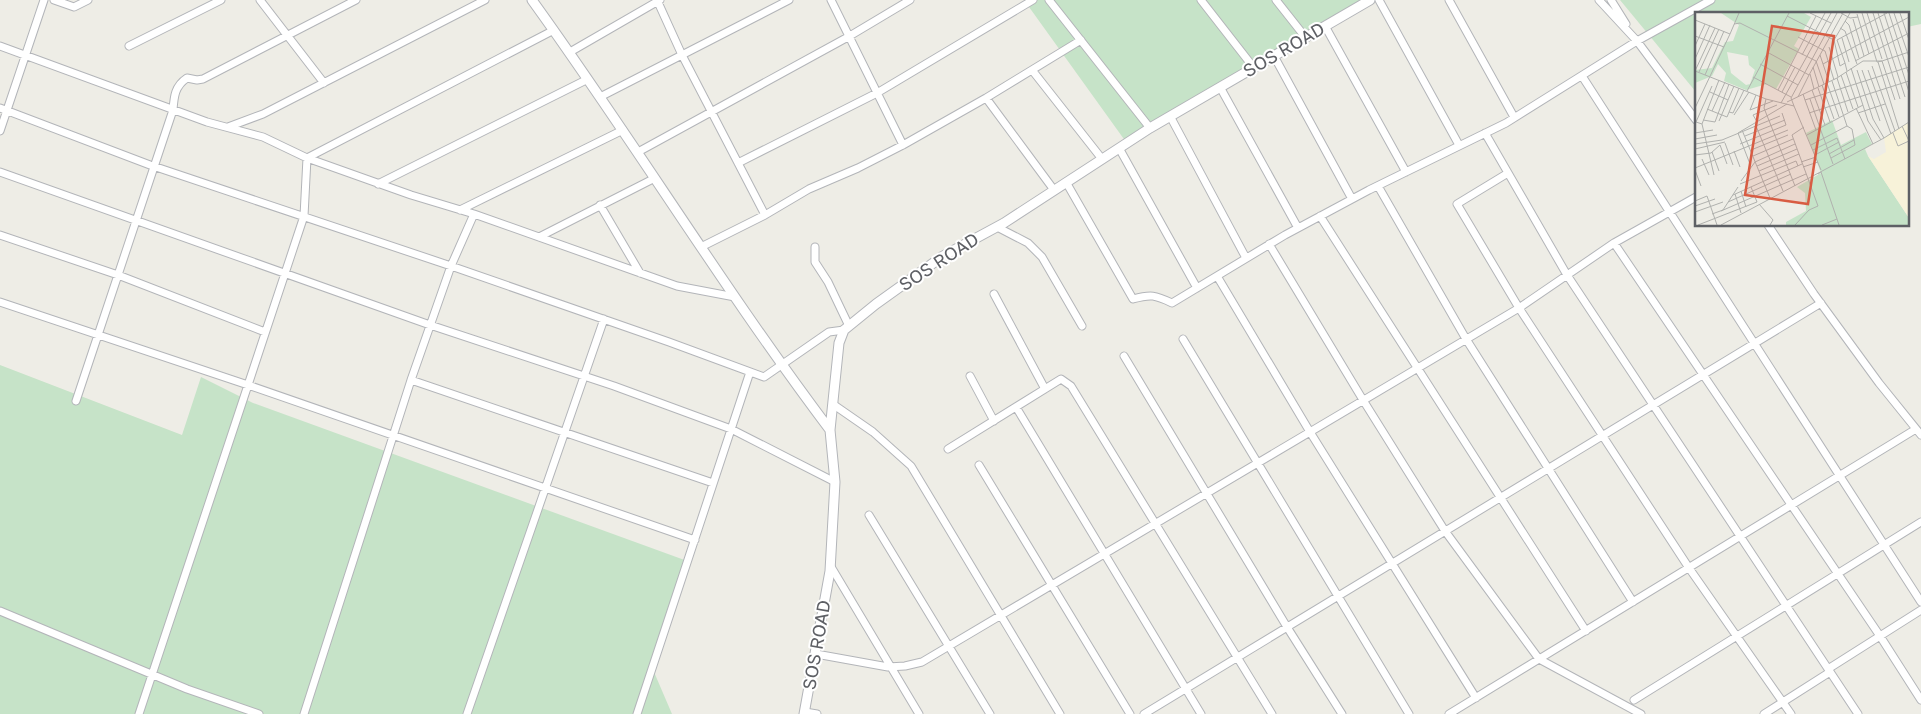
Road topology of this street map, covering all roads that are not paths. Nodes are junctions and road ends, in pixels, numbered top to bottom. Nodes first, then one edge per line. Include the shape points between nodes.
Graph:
1 (44, 0) edge
2 (54, 0) edge
3 (88, 0) edge
4 (221, 0) edge
5 (260, 0) edge
6 (356, 0) edge
7 (485, 0) edge
8 (532, 0) edge
9 (658, 0) edge
10 (789, 0) edge
11 (831, 0) edge
12 (910, 0) edge
13 (1033, 0) edge
14 (1050, 0) edge
15 (1201, 0) edge
16 (1276, 0) edge
17 (1370, 0) edge
18 (1379, 0) edge
19 (1448, 0) edge
20 (1599, 0) edge
21 (1611, 0) edge
22 (1711, 0) edge
23 (1355, 4) edge
24 (1325, 26) junction
25 (554, 30) junction
26 (288, 36) junction
27 (848, 37) junction
28 (1306, 38) junction
29 (1081, 40) junction
30 (1638, 41) junction
31 (0, 46) edge
32 (129, 46) dead end
33 (570, 52) junction
34 (682, 55) junction
35 (26, 56) junction
36 (1274, 56) junction
37 (1254, 68) junction
38 (1032, 70) junction
39 (1582, 76) junction
40 (588, 79) junction
41 (324, 83) junction
42 (1220, 87) junction
43 (877, 93) junction
44 (600, 97) junction
45 (986, 98) junction
46 (4, 109) edge
47 (173, 110) junction
48 (712, 112) junction
49 (1170, 116) junction
50 (1514, 118) junction
51 (1695, 119) edge
52 (228, 127) junction
53 (1150, 128) junction
54 (622, 130) junction
55 (0, 131) edge
56 (1485, 133) junction
57 (903, 145) junction
58 (1459, 145) junction
59 (1119, 148) junction
60 (638, 152) junction
61 (307, 158) junction
62 (1102, 159) junction
63 (738, 163) junction
64 (154, 166) junction
65 (0, 172) edge
66 (1406, 172) junction
67 (1508, 173) junction
68 (655, 178) junction
69 (1066, 182) junction
70 (378, 184) junction
71 (1378, 186) junction
72 (1054, 190) junction
73 (1695, 198) edge
74 (1352, 199) junction
75 (600, 205) junction
76 (460, 210) junction
77 (1670, 211) junction
78 (474, 214) junction
79 (765, 214) junction
80 (304, 216) junction
81 (1320, 216) junction
82 (136, 221) junction
83 (1769, 226) edge
84 (997, 227) junction
85 (1298, 228) junction
86 (0, 235) edge
87 (539, 237) junction
88 (1614, 242) junction
89 (1270, 244) junction
90 (701, 247) junction
91 (815, 247) dead end
92 (1246, 258) junction
93 (451, 266) junction
94 (285, 273) junction
95 (640, 273) junction
96 (1566, 275) junction
97 (118, 276) junction
98 (1217, 276) junction
99 (1197, 288) junction
100 (994, 294) dead end
101 (735, 297) junction
102 (0, 302) edge
103 (1820, 303) junction
104 (1519, 308) junction
105 (604, 319) junction
106 (430, 325) junction
107 (1082, 326) dead end
108 (847, 328) junction
109 (265, 332) junction
110 (98, 335) junction
111 (1183, 339) dead end
112 (1466, 339) junction
113 (1755, 343) junction
114 (1124, 356) dead end
115 (782, 366) junction
116 (1416, 369) junction
117 (750, 372) junction
118 (1703, 375) junction
119 (584, 376) junction
120 (970, 376) dead end
121 (411, 380) junction
122 (248, 385) junction
123 (1045, 389) junction
124 (1363, 400) junction
125 (76, 401) dead end
126 (834, 405) junction
127 (1653, 405) junction
128 (1016, 407) junction
129 (994, 421) junction
130 (731, 429) junction
131 (830, 430) junction
132 (564, 432) junction
133 (1310, 432) junction
134 (1919, 432) edge
135 (393, 435) junction
136 (1602, 436) junction
137 (948, 449) dead end
138 (979, 464) dead end
139 (1549, 468) junction
140 (1840, 476) junction
141 (835, 482) junction
142 (713, 483) junction
143 (545, 488) junction
144 (1207, 493) junction
145 (1501, 498) junction
146 (1791, 506) junction
147 (869, 515) dead end
148 (1921, 522) edge
149 (1155, 524) junction
150 (1445, 531) junction
151 (1740, 537) junction
152 (695, 540) junction
153 (1884, 545) junction
154 (1105, 554) junction
155 (1392, 563) junction
156 (830, 565) junction
157 (1688, 568) junction
158 (1838, 574) junction
159 (1052, 586) junction
160 (1633, 602) junction
161 (1921, 602) edge
162 (1786, 606) junction
163 (1921, 610) edge
164 (0, 611) edge
165 (1002, 616) junction
166 (1287, 627) junction
167 (1586, 631) junction
168 (1736, 636) junction
169 (1880, 636) junction
170 (950, 646) junction
171 (816, 654) junction
172 (1237, 658) junction
173 (1539, 659) junction
174 (891, 667) junction
175 (1829, 670) junction
176 (153, 674) junction
177 (1186, 688) junction
178 (1476, 698) junction
179 (1634, 700) dead end
180 (1921, 700) edge
181 (1783, 702) junction
182 (804, 713) edge
183 (140, 714) edge
184 (259, 714) edge
185 (304, 714) edge
186 (467, 714) edge
187 (637, 714) edge
188 (817, 714) edge
189 (919, 714) edge
190 (990, 714) edge
191 (1060, 714) edge
192 (1130, 714) edge
193 (1144, 714) edge
194 (1201, 714) edge
195 (1272, 714) edge
196 (1342, 714) edge
197 (1409, 714) edge
198 (1449, 714) edge
199 (1642, 714) edge
200 (1764, 714) edge
201 (1791, 714) edge
202 (1858, 714) edge

1 - 35 street
2 - 3 street via 74,7
4 - 32 street
5 - 26 street
6 - 26 street
7 - 41 street
8 - 25 street
9 - 33 street
9 - 34 street
10 - 34 street
11 - 27 street
12 - 27 street
13 - 43 street
14 - 29 street
15 - 37 street
16 - 28 street
17 - 23 street, SOS ROAD
18 - 58 street
19 - 50 street
20 - 30 street
21 - 30 street
22 - 30 street
23 - 24 street, SOS ROAD
24 - 28 street, SOS ROAD
24 - 66 street
25 - 33 street
25 - 61 street
26 - 41 street
26 - 47 street via 203,79 187,78 176,90
27 - 43 street
27 - 48 street
28 - 36 street, SOS ROAD
29 - 38 street
29 - 53 street
30 - 39 street
30 - 51 street
31 - 35 street
33 - 40 street
34 - 44 street
34 - 48 street
35 - 46 street
35 - 47 street
36 - 37 street, SOS ROAD
36 - 74 street
37 - 42 street, SOS ROAD
38 - 45 street
38 - 62 street
39 - 50 street
39 - 77 street
40 - 44 street
40 - 70 street
41 - 52 street via 263,114
42 - 49 street, SOS ROAD
42 - 85 street
43 - 57 street
43 - 63 street
44 - 54 street
45 - 57 street
45 - 72 street
46 - 55 street
46 - 64 street
47 - 52 street
47 - 64 street
48 - 60 street
48 - 63 street
49 - 53 street, SOS ROAD
49 - 92 street
50 - 56 street
52 - 61 street via 263,137
53 - 59 street, SOS ROAD
54 - 60 street
54 - 76 street
56 - 58 street
56 - 67 street
57 - 79 street via 809,189
58 - 66 street
59 - 62 street, SOS ROAD
59 - 99 street
60 - 68 street
61 - 70 street
61 - 80 street
62 - 69 street, SOS ROAD
63 - 79 street
64 - 80 street
64 - 82 street
65 - 82 street
66 - 71 street
67 - 96 street
67 - 104 street via 1457,204
68 - 75 street
68 - 90 street
69 - 72 street, SOS ROAD
69 - 99 street via 1133,299 1148,295 1172,303
70 - 76 street
71 - 74 street
71 - 112 street
72 - 84 street, SOS ROAD
73 - 77 street
74 - 81 street
75 - 87 street
75 - 95 street
76 - 78 street
77 - 88 street
77 - 113 street
78 - 87 street
78 - 93 street
79 - 90 street
80 - 93 street
80 - 94 street
81 - 85 street
81 - 116 street
82 - 94 street
82 - 97 street
83 - 103 street
84 - 107 street via 1028,243 1042,257
84 - 108 street, SOS ROAD via 943,256
85 - 89 street
86 - 97 street
87 - 95 street
88 - 96 street
88 - 118 street
89 - 92 street
89 - 124 street
90 - 101 street
91 - 108 street via 815,262 828,282
92 - 98 street
93 - 105 street
93 - 106 street
94 - 106 street
94 - 109 street
95 - 101 street via 677,286
96 - 104 street
96 - 127 street
97 - 109 street
97 - 110 street
98 - 99 street
98 - 133 street
100 - 123 street
101 - 115 street
102 - 110 street
103 - 113 street
103 - 134 street
104 - 112 street
104 - 136 street
105 - 117 street
105 - 119 street
106 - 119 street
106 - 121 street
108 - 115 street via 829,332
108 - 126 street, SOS ROAD via 839,344
109 - 122 street
110 - 122 street
110 - 125 street
111 - 197 street
112 - 116 street
112 - 139 street
113 - 118 street
113 - 140 street
114 - 144 street
115 - 117 street via 764,377
115 - 131 street
116 - 124 street
116 - 145 street
117 - 130 street
118 - 127 street
118 - 146 street
119 - 130 street
119 - 132 street
120 - 129 street
121 - 132 street
121 - 135 street
122 - 135 street
122 - 176 street
123 - 128 street
123 - 149 street via 1061,379 1071,386
124 - 133 street
124 - 150 street
126 - 131 street, SOS ROAD
126 - 165 street via 911,466
127 - 136 street
127 - 151 street
128 - 129 street
128 - 154 street
129 - 137 street
130 - 141 street
130 - 142 street
131 - 141 street, SOS ROAD
132 - 142 street
132 - 143 street
133 - 144 street
133 - 155 street
134 - 140 street
135 - 143 street
135 - 185 street
136 - 139 street
136 - 157 street
138 - 159 street
139 - 145 street
139 - 160 street
140 - 146 street
140 - 153 street
141 - 156 street, SOS ROAD
142 - 152 street
143 - 152 street
143 - 186 street
144 - 149 street
144 - 166 street
145 - 150 street
145 - 167 street
146 - 151 street
146 - 158 street
147 - 170 street
148 - 153 street
149 - 154 street
149 - 172 street
150 - 155 street
150 - 173 street
151 - 157 street
151 - 162 street
152 - 187 street
153 - 158 street
153 - 161 street
154 - 159 street
154 - 177 street
155 - 166 street
155 - 178 street
156 - 171 street, SOS ROAD
156 - 174 street
157 - 160 street
157 - 168 street
158 - 162 street
158 - 169 street
159 - 165 street
159 - 192 street
160 - 167 street
162 - 168 street
162 - 175 street
163 - 169 street
164 - 176 street
165 - 170 street
165 - 191 street
166 - 172 street
166 - 196 street
167 - 173 street
168 - 179 street
168 - 181 street
169 - 175 street
169 - 180 street
170 - 174 street via 922,662
170 - 190 street
171 - 174 street
171 - 182 street, SOS ROAD
172 - 177 street
172 - 195 street
173 - 178 street
173 - 199 street
174 - 189 street
175 - 181 street
175 - 202 street
176 - 183 street
176 - 184 street
177 - 193 street
177 - 194 street
178 - 198 street
181 - 200 street
181 - 201 street
182 - 188 street

